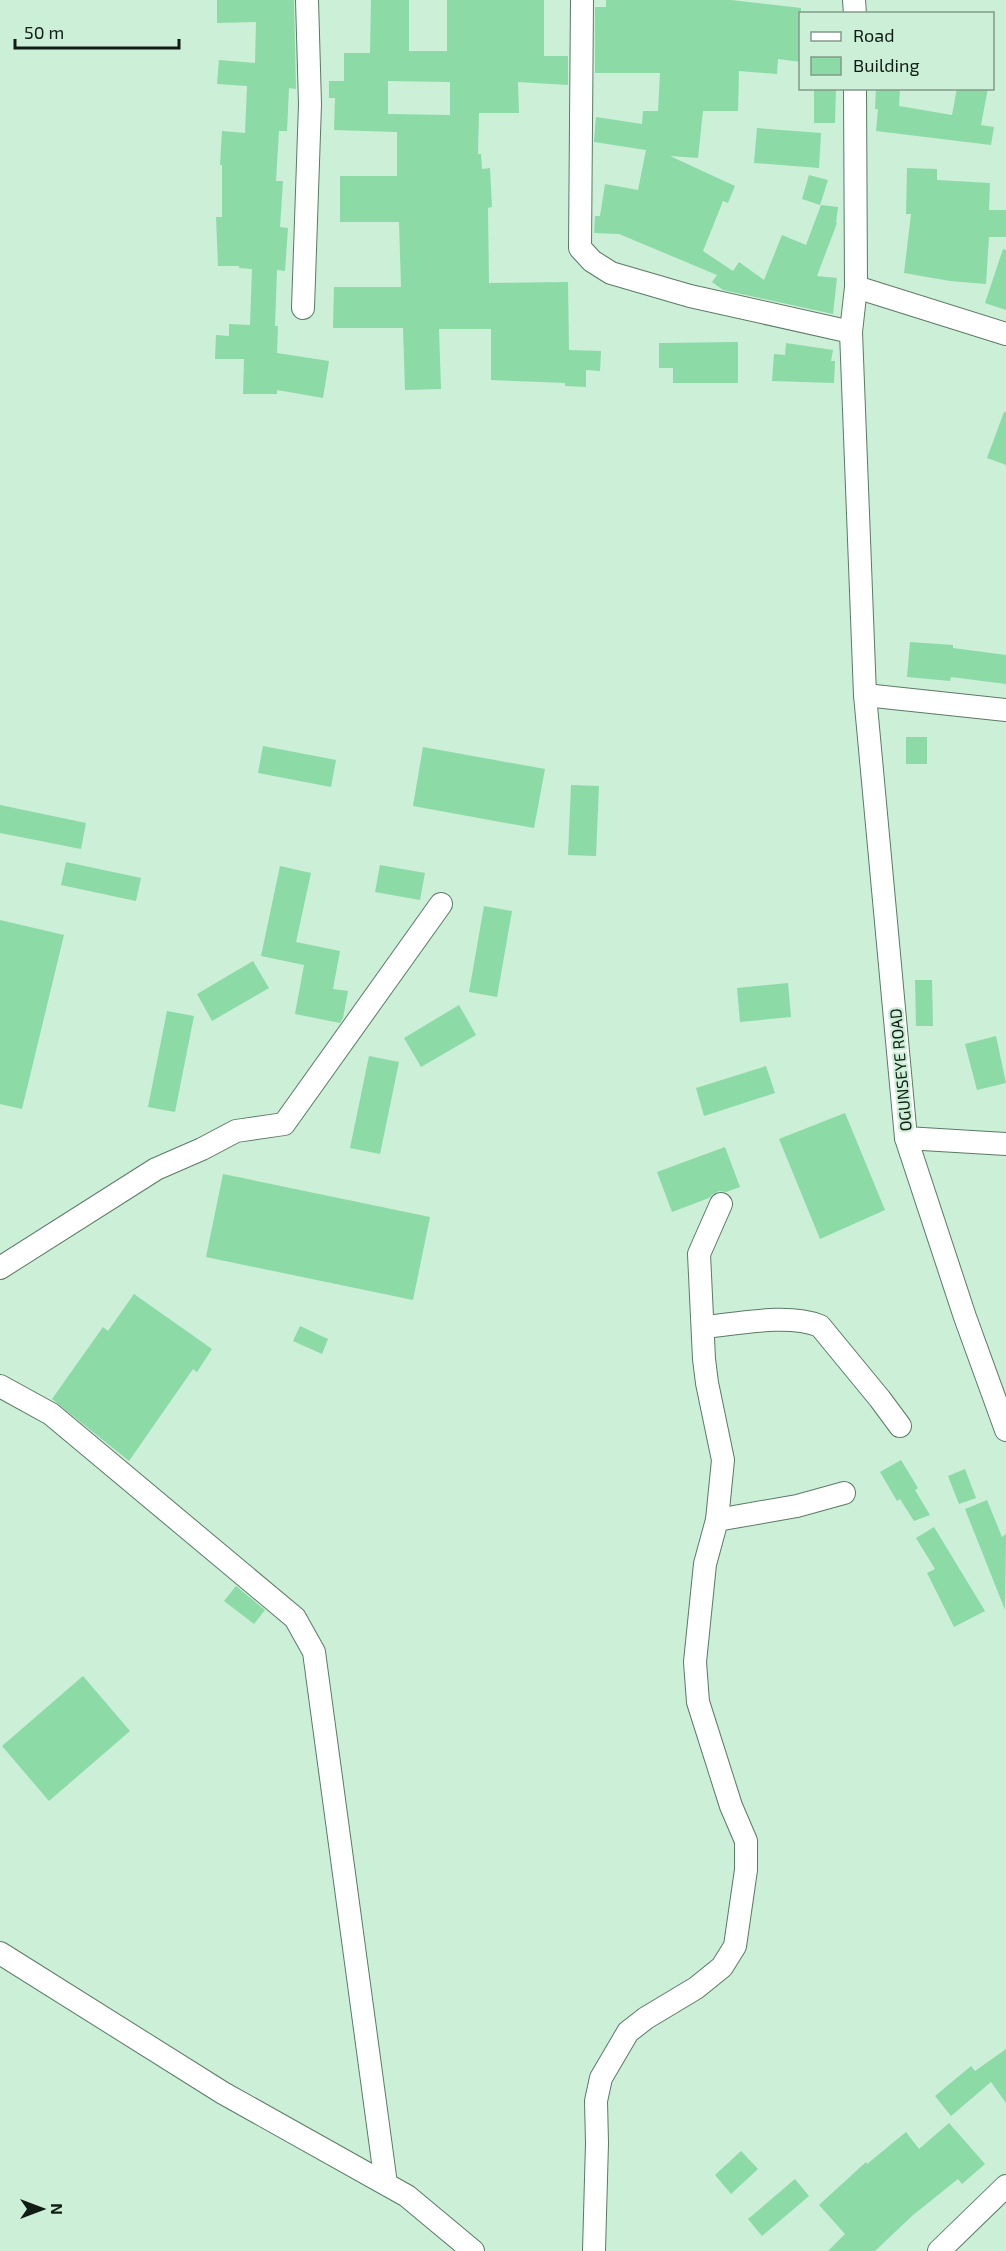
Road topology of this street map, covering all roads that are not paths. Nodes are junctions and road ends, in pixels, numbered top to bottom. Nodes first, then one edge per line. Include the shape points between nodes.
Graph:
1 (307, 0) edge
2 (582, 0) edge
3 (855, 90) edge
4 (856, 287) junction
5 (303, 308) dead end
6 (851, 332) junction
7 (1006, 334) edge
8 (865, 695) junction
9 (1006, 710) edge
10 (441, 904) dead end
11 (906, 1138) junction
12 (1006, 1144) edge
13 (721, 1204) dead end
14 (0, 1268) edge
15 (703, 1327) junction
16 (0, 1386) edge
17 (900, 1426) dead end
18 (1006, 1429) edge
19 (844, 1493) dead end
20 (717, 1520) junction
21 (0, 1953) edge
22 (386, 2184) junction
23 (1006, 2186) edge
24 (473, 2251) edge
25 (594, 2251) edge
26 (939, 2251) edge

1 - 5 street via 310,104
2 - 6 street via 580,248 611,273 690,296
3 - 4 street, OGUNSEYE ROAD
4 - 6 street, OGUNSEYE ROAD
4 - 7 street
6 - 8 street, OGUNSEYE ROAD
8 - 9 street
8 - 11 street, OGUNSEYE ROAD
10 - 14 street via 284,1124 236,1131 156,1169
11 - 12 street
11 - 18 street, OGUNSEYE ROAD
13 - 15 street via 699,1254
15 - 17 street via 785,1320 820,1326
15 - 20 street via 706,1383 723,1460
16 - 22 street via 51,1414 295,1618 314,1652
19 - 20 street
20 - 25 street via 705,1564 695,1662 698,1702 746,1841 746,1870 735,1946 711,1978 628,2032 601,2078 596,2101
21 - 22 street via 223,2093
22 - 24 street via 407,2196
23 - 26 street

